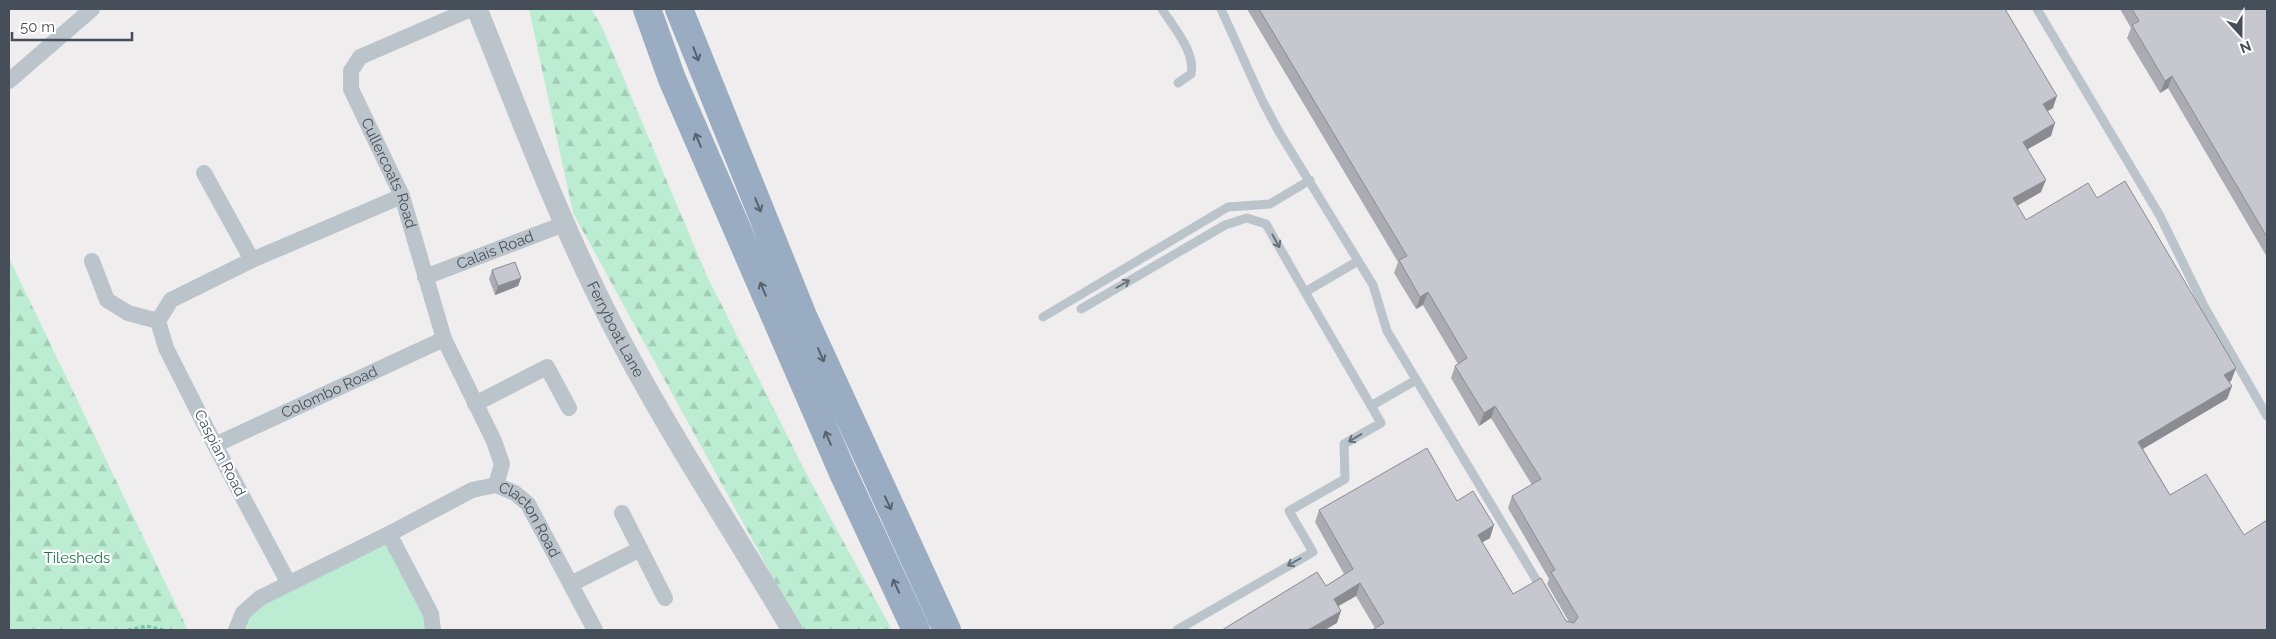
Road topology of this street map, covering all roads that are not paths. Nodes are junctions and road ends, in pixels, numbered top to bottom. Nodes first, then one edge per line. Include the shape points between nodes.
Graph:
1 (92, 9) edge
2 (471, 9) edge
3 (476, 9) edge
4 (647, 9) edge
5 (679, 9) edge
6 (1162, 9) edge
7 (1221, 9) edge
8 (2037, 9) edge
9 (9, 81) edge
10 (1178, 83) dead end
11 (204, 172) dead end
12 (1310, 180) junction
13 (402, 196) junction
14 (564, 224) junction
15 (252, 260) junction
16 (92, 261) dead end
17 (1358, 261) junction
18 (426, 277) junction
19 (1305, 292) junction
20 (1082, 309) dead end
21 (1042, 316) dead end
22 (158, 321) junction
23 (444, 339) junction
24 (1416, 380) junction
25 (475, 404) junction
26 (1372, 406) junction
27 (569, 408) dead end
28 (2267, 416) edge
29 (215, 445) junction
30 (496, 485) junction
31 (622, 513) dead end
32 (389, 534) junction
33 (640, 549) junction
34 (288, 582) junction
35 (571, 584) junction
36 (1547, 596) edge
37 (665, 598) dead end
38 (790, 629) edge
39 (236, 630) edge
40 (433, 630) edge
41 (595, 630) edge
42 (916, 630) edge
43 (947, 630) edge
44 (1177, 630) edge

1 - 9 street
2 - 13 street, Cullercoats Road via 360,57 351,71 351,89
3 - 14 street, Ferryboat Lane
42 -> 4 highway via 843,473 672,79
5 -> 43 highway via 803,316
6 - 10 lane via 1193,66 1191,74
7 - 12 lane via 1262,100
8 - 28 lane via 2160,216 2205,308
11 - 15 street
12 - 17 lane
12 - 21 lane via 1270,204 1228,207
13 - 15 street
13 - 18 street, Cullercoats Road
14 - 18 street, Calais Road
14 - 38 street, Ferryboat Lane via 638,375
15 - 22 street via 171,300
16 - 22 street via 107,300 128,313
17 - 19 lane
17 - 24 lane via 1373,285 1387,332
18 - 23 street, Cullercoats Road
20 -> 19 lane via 1225,224 1247,218 1266,224
19 - 26 lane
22 - 29 street, Caspian Road via 166,348
23 - 25 street, Cullercoats Road
23 - 29 street, Colombo Road
24 - 26 lane
24 - 36 lane
25 - 27 street via 546,367
25 - 30 street, Cullercoats Road via 502,464
26 -> 44 lane via 1380,423 1344,444 1345,479 1289,512 1313,552
29 - 34 street, Caspian Road
30 - 32 street, Clacton Road via 472,490
30 - 35 street, Clacton Road via 515,493 528,504
31 - 33 street
32 - 34 street, Clacton Road
32 - 40 street via 431,614
33 - 35 street
33 - 37 street
34 - 39 street, Clacton Road via 260,598 243,613
35 - 41 street, Clacton Road

